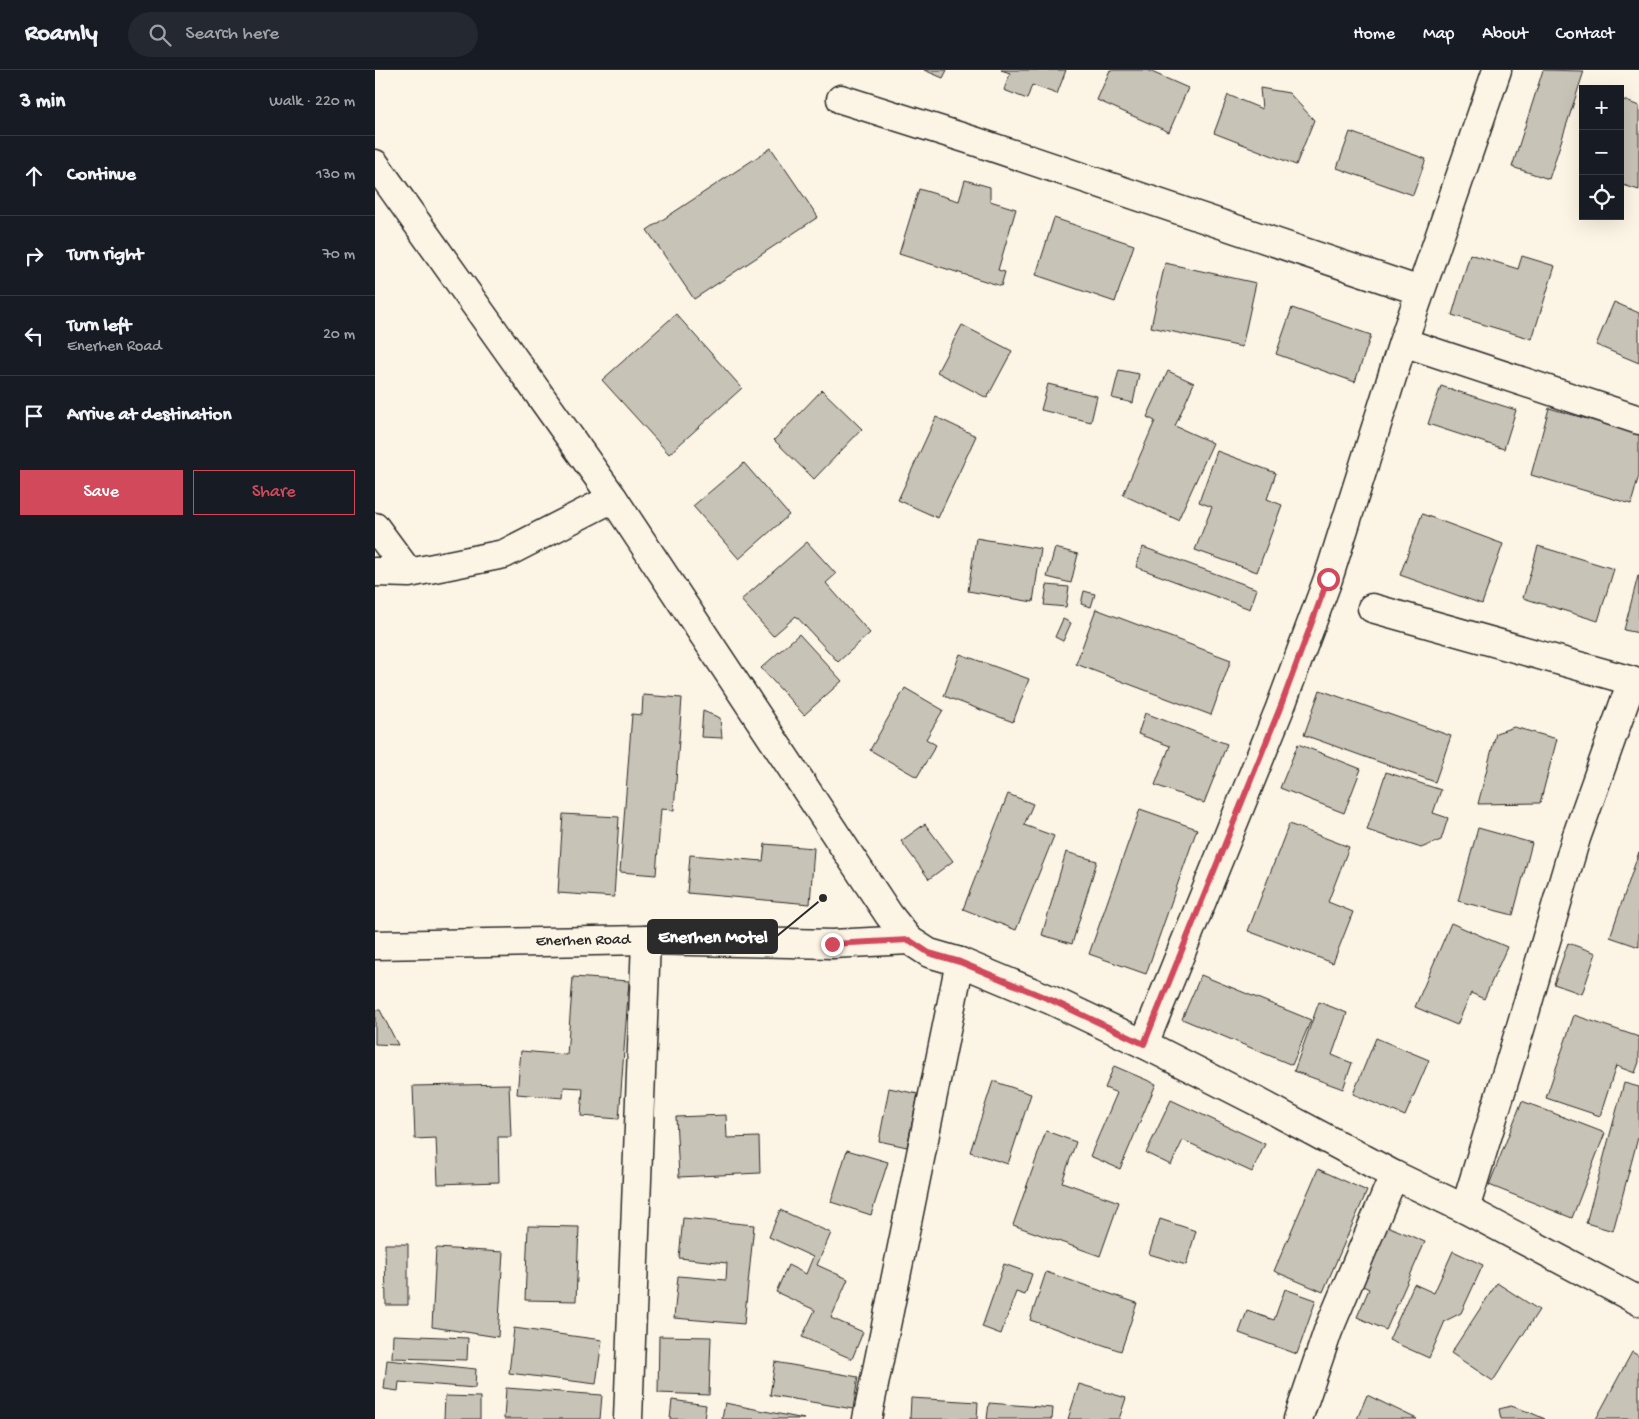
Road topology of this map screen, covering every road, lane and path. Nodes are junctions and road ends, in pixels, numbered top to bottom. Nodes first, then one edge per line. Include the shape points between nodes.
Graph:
1 (1497, 70) edge
2 (841, 99) dead end
3 (375, 164) edge
4 (1421, 291) junction
5 (1403, 342) junction
6 (1639, 420) edge
7 (613, 498) junction
8 (375, 527) edge
9 (375, 572) edge
10 (409, 573) junction
11 (1372, 608) dead end
12 (1636, 682) edge
13 (646, 940) junction
14 (909, 940) junction
15 (375, 945) edge
16 (960, 962) junction
17 (1144, 1044) junction
18 (1394, 1175) junction
19 (1465, 1210) junction
20 (1639, 1301) edge
21 (628, 1419) edge
22 (867, 1419) edge
23 (1298, 1419) edge

1 - 4 street
2 - 4 street
3 - 7 street
4 - 5 street
5 - 6 street
5 - 17 street via 1325,589
7 - 10 street via 504,554
7 - 14 street via 889,916
8 - 10 street
9 - 10 street
11 - 12 street
12 - 19 street via 1576,838
13 - 14 street, Enerhen Road via 832,944
13 - 15 street, Enerhen Road
13 - 21 street
14 - 16 street via 929,953
16 - 17 street
16 - 22 street
17 - 18 street
18 - 19 street
18 - 23 street via 1328,1331
19 - 20 street

